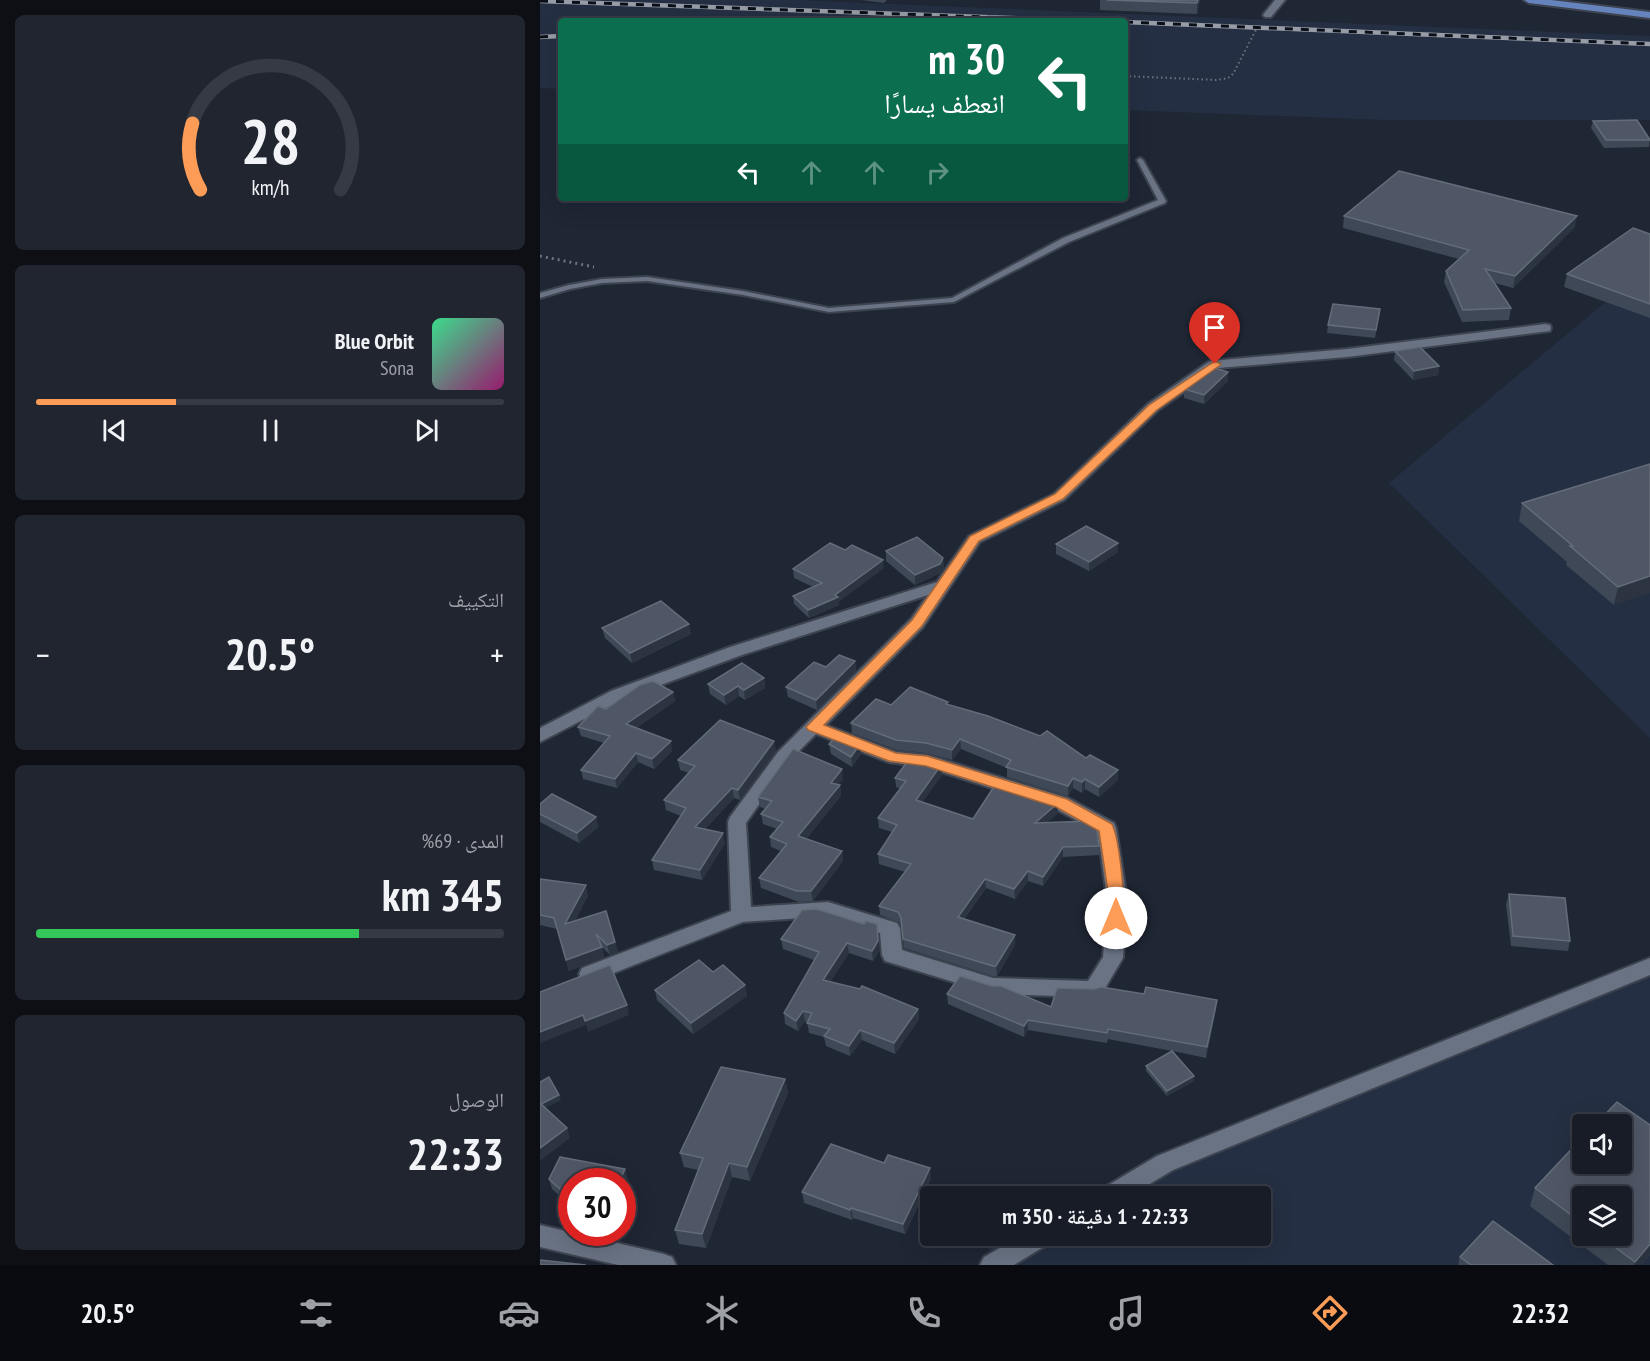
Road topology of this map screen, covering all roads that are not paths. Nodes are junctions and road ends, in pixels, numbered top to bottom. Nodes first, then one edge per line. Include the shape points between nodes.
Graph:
1 (1280, 0) edge
2 (1529, 0) edge
3 (1268, 15) road end
4 (1650, 15) edge
5 (1140, 160) dead end
6 (540, 296) edge
7 (1545, 327) dead end
8 (943, 585) junction
9 (814, 727) junction
10 (540, 736) edge
11 (741, 915) junction
12 (1650, 966) edge
13 (573, 980) edge
14 (1126, 1186) edge
15 (540, 1236) edge
16 (1025, 1246) edge
17 (664, 1265) edge
18 (992, 1265) edge

1 - 3 street
2 - 4 main road
5 - 6 lane via 1162,201 1066,240 954,300 829,310 647,279 602,281
7 - 8 street via 1215,364 1153,407 1059,497 974,539
8 - 9 street via 917,623
8 - 10 street via 736,651 617,695
9 - 11 street via 784,756 737,822
9 - 11 street via 894,758 927,761 1061,803 1107,828 1117,899 1113,958 1094,989 993,987 892,955 890,928 828,909
11 - 13 street
12 - 14 street via 1165,1163
15 - 17 street
16 - 18 street

